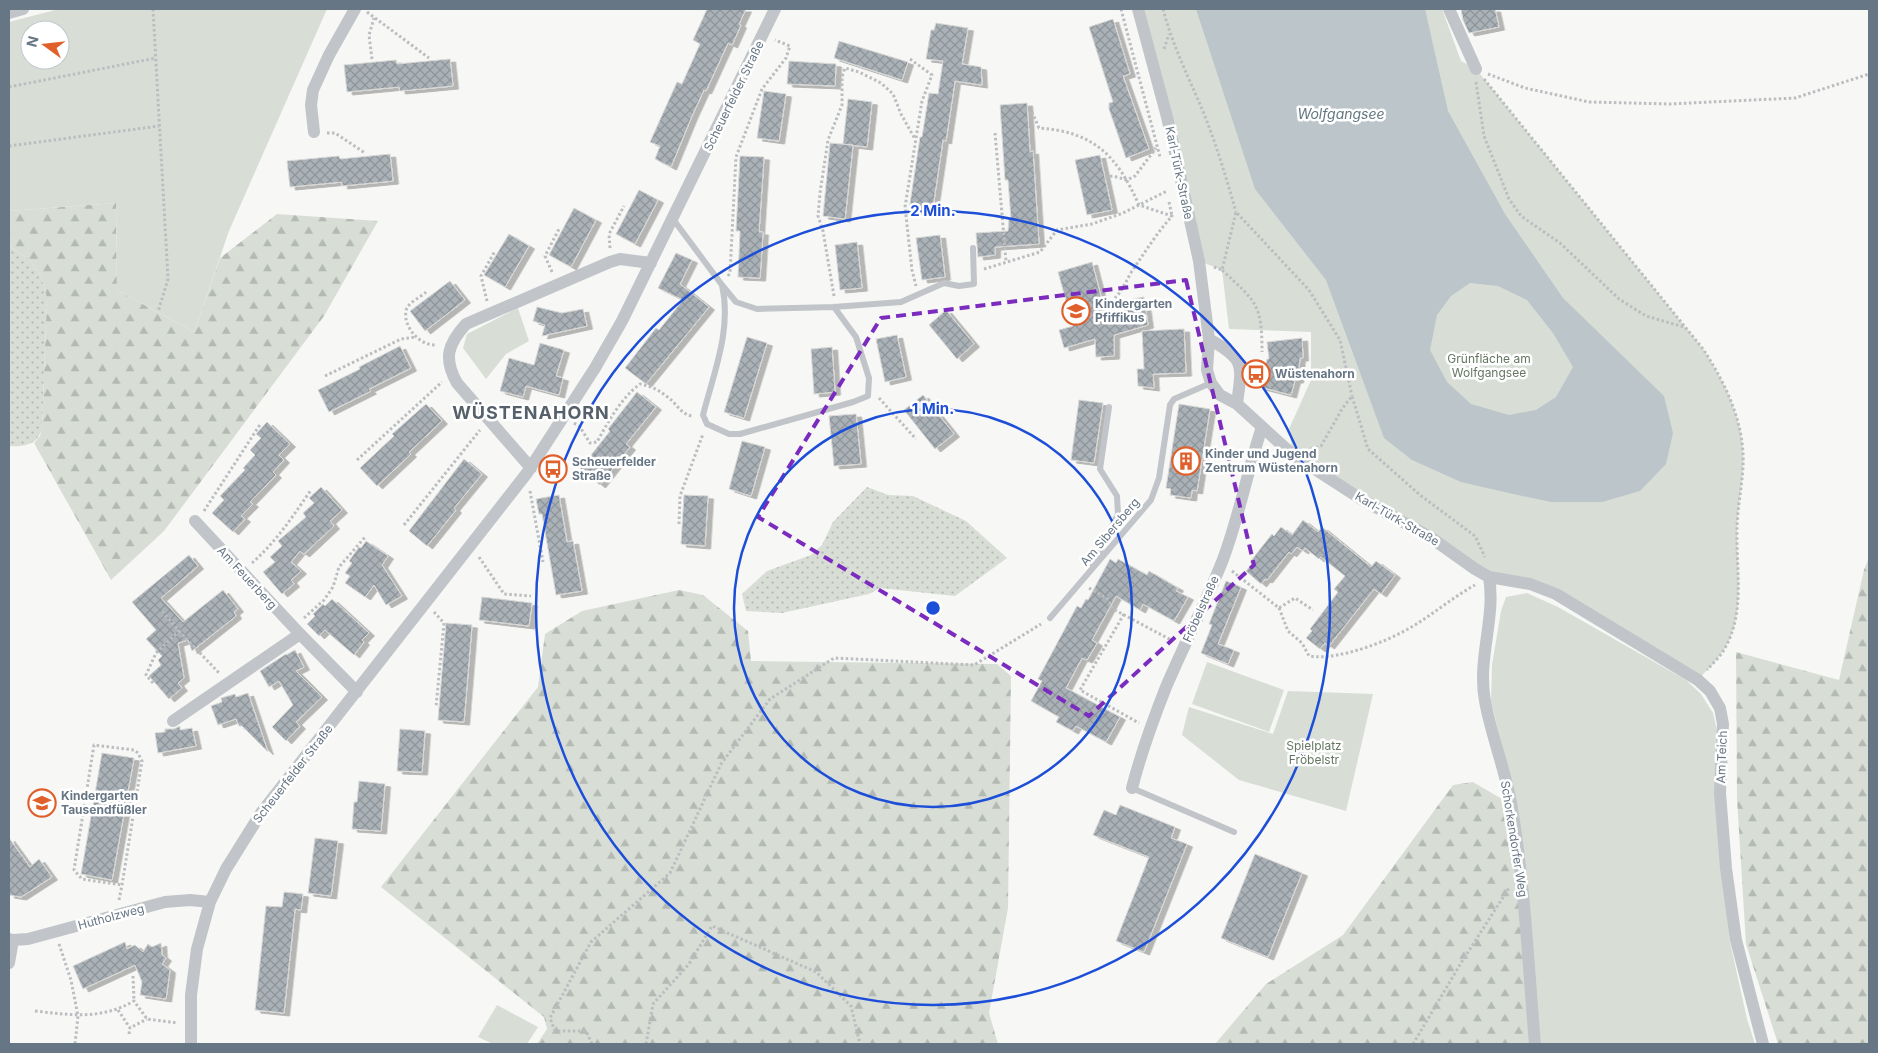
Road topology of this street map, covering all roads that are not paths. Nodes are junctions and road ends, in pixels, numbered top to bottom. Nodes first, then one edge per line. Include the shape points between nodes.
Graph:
1 (23, 9) edge
2 (355, 9) edge
3 (775, 9) edge
4 (1138, 9) edge
5 (1449, 9) edge
6 (9, 13) edge
7 (1476, 69) road end
8 (314, 132) road end
9 (673, 219) junction
10 (972, 248) dead end
11 (651, 263) junction
12 (722, 285) junction
13 (834, 307) junction
14 (1210, 339) junction
15 (1211, 384) junction
16 (1237, 404) junction
17 (1109, 407) dead end
18 (1262, 427) junction
19 (529, 471) junction
20 (195, 521) road end
21 (1089, 575) junction
22 (1489, 577) junction
23 (1050, 618) road end
24 (297, 631) junction
25 (357, 692) junction
26 (173, 721) dead end
27 (1132, 788) joint
28 (1234, 832) dead end
29 (210, 902) junction
30 (11, 940) edge
31 (9, 963) edge
32 (191, 1044) edge
33 (1535, 1044) edge
34 (1762, 1044) edge

1 - 6 street
2 - 8 street via 313,90
3 - 9 street, Scheuerfelder Straße
4 - 14 street, Karl-Türk-Straße via 1167,117 1199,261
5 - 7 street
9 - 11 street, Scheuerfelder Straße
9 - 12 lane
10 - 13 lane via 974,284 944,283 901,302
11 - 19 street, Scheuerfelder Straße via 622,321
11 - 19 street via 620,259 610,262 466,324 456,335 449,349 449,362 457,383
12 - 13 lane via 736,302 757,309
12 - 13 lane via 726,302 725,329 703,415 706,424 729,434 740,434 868,396 869,378 856,337
14 - 15 street, Karl-Türk-Straße via 1207,370
14 - 16 street via 1238,358 1241,375
15 - 16 street, Karl-Türk-Straße via 1220,395
15 - 21 lane, Am Sibersberg via 1174,399 1170,405 1159,478 1152,500
16 - 18 street, Karl-Türk-Straße
17 - 21 lane via 1100,469 1117,496 1118,514
18 - 22 street, Karl-Türk-Straße via 1294,455 1353,494 1430,537
18 - 27 street, Fröbelstraße via 1248,468 1236,522 1166,687
19 - 25 street, Scheuerfelder Straße
20 - 24 street, Am Feuerberg
21 - 23 lane, Am Sibersberg
22 - 33 street, Schorkendorfer Weg via 1491,604 1483,682 1510,801 1521,868
22 - 34 street, Am Teich via 1530,584 1556,594 1698,680 1710,691 1720,708 1723,724 1720,793 1726,868 1736,940
24 - 25 street, Am Feuerberg
24 - 26 street
25 - 29 street, Scheuerfelder Straße via 261,814 226,869
27 - 28 lane
29 - 30 street, Hutholzweg via 165,902 28,939
29 - 32 street, Scheuerfelder Straße via 197,949 190,995
30 - 31 street, Hutholzweg

